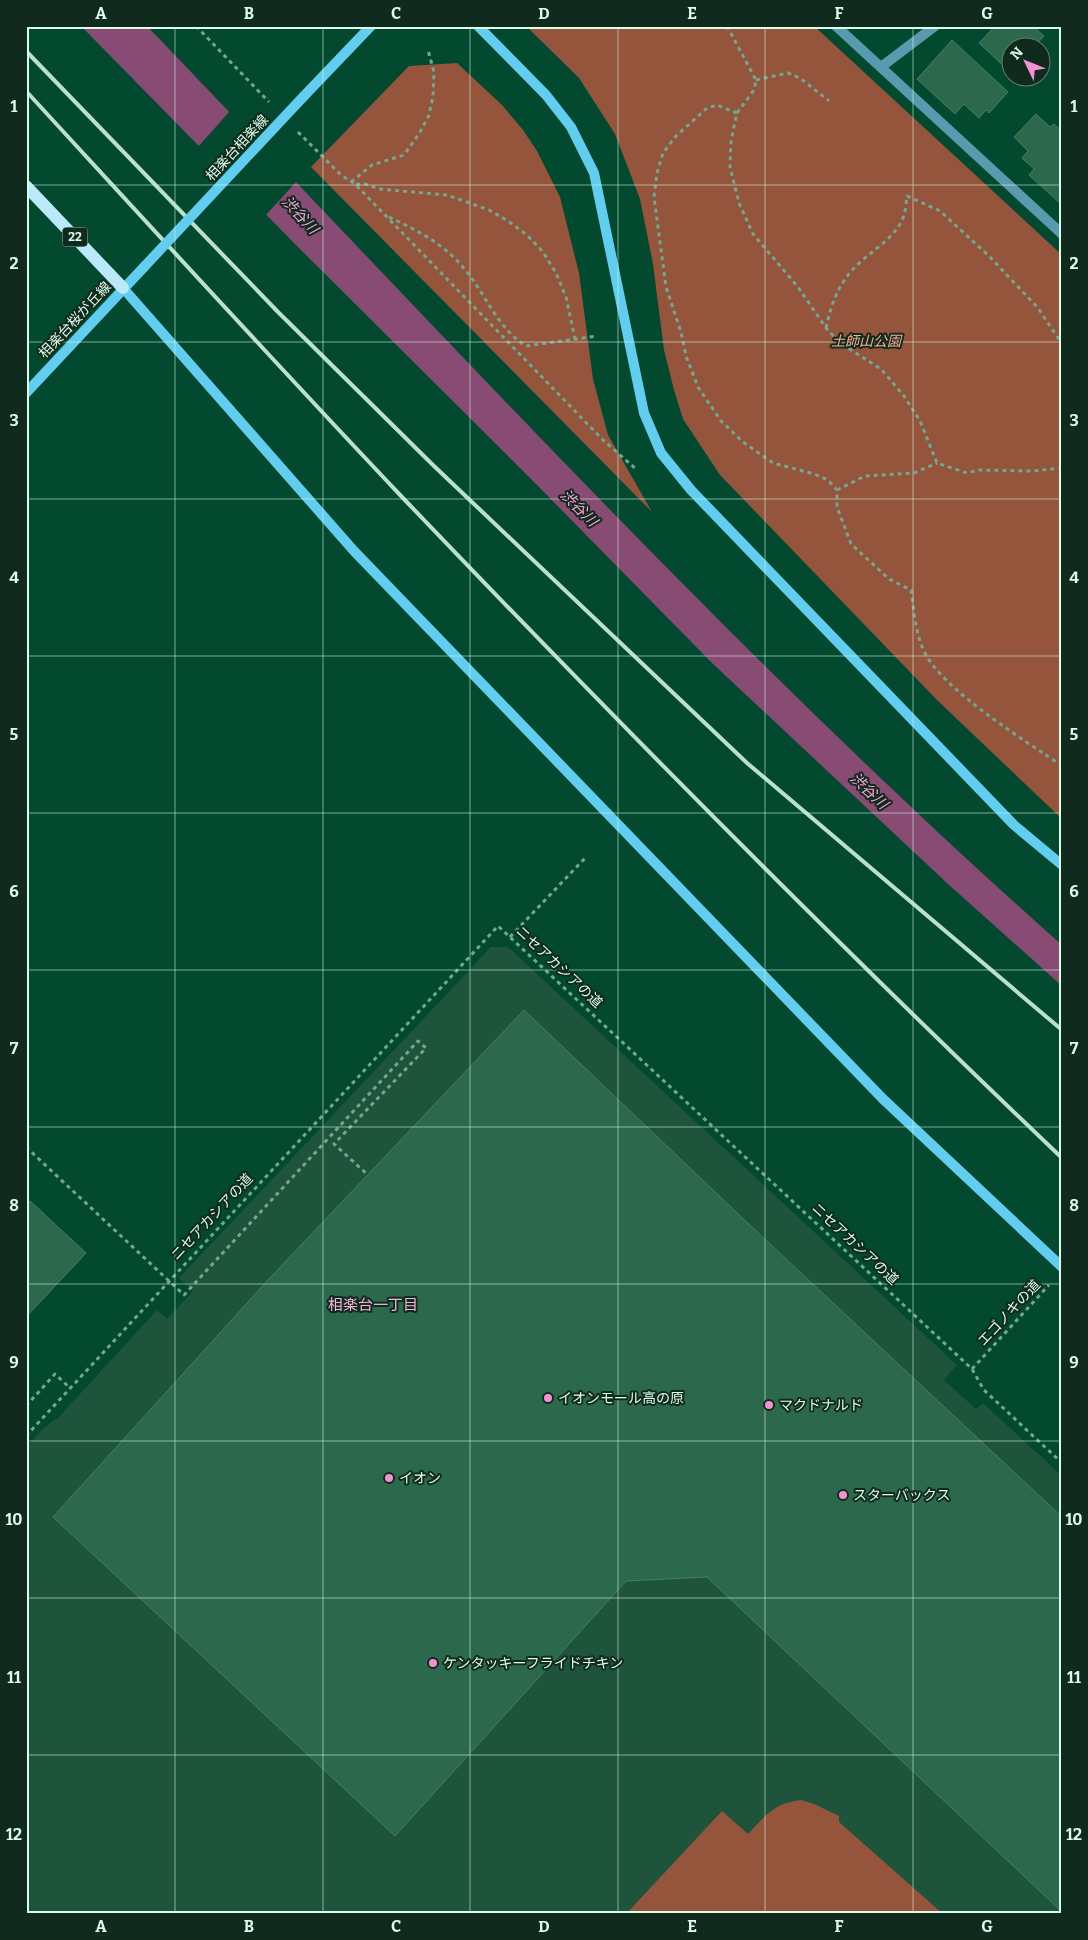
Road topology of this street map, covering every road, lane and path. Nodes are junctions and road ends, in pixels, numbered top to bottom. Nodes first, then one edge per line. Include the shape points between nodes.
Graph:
1 (196, 26) edge
2 (371, 26) edge
3 (478, 26) edge
4 (726, 26) edge
5 (836, 26) edge
6 (935, 26) edge
7 (428, 50) dead end
8 (881, 67) junction
9 (756, 80) junction
10 (829, 101) dead end
11 (271, 104) dead end
12 (737, 113) junction
13 (292, 125) dead end
14 (351, 182) junction
15 (355, 184) junction
16 (26, 186) edge
17 (386, 216) junction
18 (1062, 234) edge
19 (123, 288) junction
20 (826, 328) junction
21 (597, 336) dead end
22 (575, 339) junction
23 (1062, 344) edge
24 (26, 393) edge
25 (937, 463) junction
26 (1062, 468) edge
27 (637, 470) dead end
28 (837, 490) junction
29 (1062, 766) edge
30 (586, 857) dead end
31 (1062, 864) edge
32 (510, 938) junction
33 (26, 1147) edge
34 (368, 1175) dead end
35 (1062, 1266) edge
36 (1055, 1279) dead end
37 (169, 1281) junction
38 (972, 1369) junction
39 (70, 1388) junction
40 (26, 1406) edge
41 (26, 1436) edge
42 (1062, 1462) edge

1 - 11 path
2 - 19 street, 相楽台相楽線, bridge
3 - 31 street via 546,95 571,126 594,172 644,414 661,453 691,490 1014,826
4 - 9 path
5 - 8 street
6 - 8 street
7 - 14 path via 434,72 433,96 420,134 404,155 372,165
8 - 18 street
9 - 10 path via 788,73 800,78
9 - 12 path via 754,90
12 - 20 path via 730,141 730,167 739,204 753,234 798,287
12 - 28 path via 717,105 707,108 676,136 663,153 656,173 654,197 666,287 698,387 720,421 773,463 814,474 828,480
13 - 14 path
14 - 15 path
15 - 17 path
15 - 22 path via 447,195 489,210 508,221 538,246 556,273 566,297
16 - 19 main road, 22
17 - 22 path via 434,240 462,266 499,321 526,346
17 - 27 path via 602,439
19 - 24 street, 相楽台桜が丘線
19 - 35 street via 354,551 883,1099
20 - 23 path via 838,288 853,269 893,234 904,217 907,196 940,211 989,256 1038,308
20 - 25 path via 840,343 881,369 920,421
21 - 22 path
25 - 26 path via 967,473
25 - 28 path via 914,473 865,476
28 - 29 path via 837,507 851,544 889,579 911,590 923,650 942,676 984,712
30 - 32 path
32 - 37 path, ニセアカシアの道 via 498,926
32 - 38 path, ニセアカシアの道
33 - 37 path
34 - 37 path via 334,1144 426,1048 418,1041 184,1295
36 - 38 path, エゴノキの道
37 - 39 path, ニセアカシアの道
38 - 42 path, ニセアカシアの道 via 984,1390
39 - 40 path via 55,1374
39 - 41 path, ニセアカシアの道

